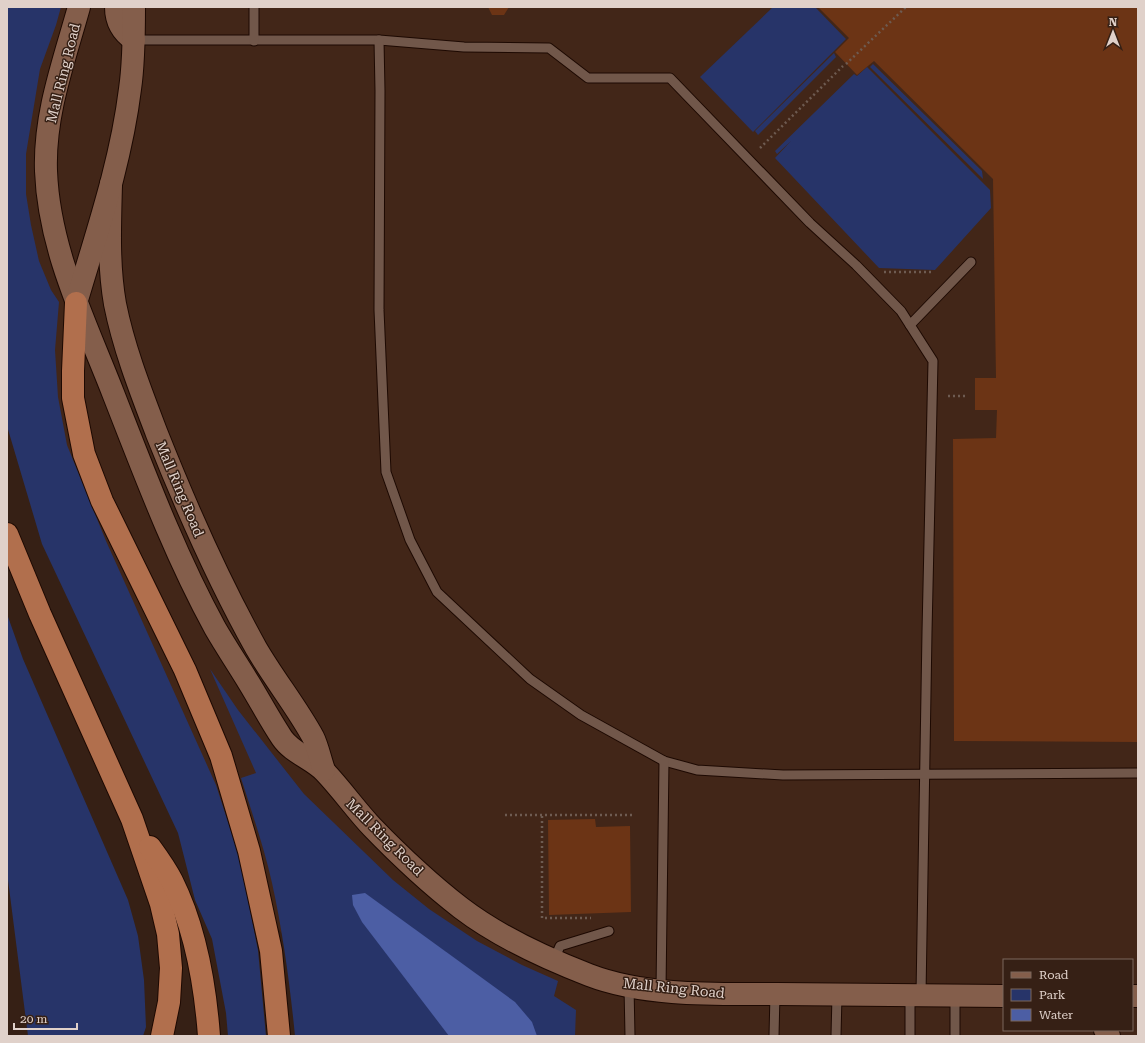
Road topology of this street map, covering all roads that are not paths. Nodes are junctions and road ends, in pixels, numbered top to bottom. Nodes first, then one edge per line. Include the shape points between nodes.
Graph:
1 (79, 7) edge
2 (116, 7) edge
3 (134, 7) edge
4 (254, 7) edge
5 (134, 40) junction
6 (379, 40) junction
7 (254, 41) junction
8 (111, 184) junction
9 (971, 262) dead end
10 (76, 303) junction
11 (910, 325) junction
12 (7, 534) edge
13 (664, 761) junction
14 (324, 770) junction
15 (1138, 773) edge
16 (924, 775) junction
17 (132, 819) junction
18 (609, 931) dead end
19 (554, 960) junction
20 (629, 986) junction
21 (661, 990) junction
22 (774, 994) junction
23 (837, 995) junction
24 (916, 996) junction
25 (956, 996) junction
26 (1003, 996) edge
27 (162, 1036) edge
28 (209, 1036) edge
29 (280, 1036) edge
30 (630, 1036) edge
31 (774, 1036) edge
32 (836, 1036) edge
33 (910, 1036) edge
34 (955, 1036) edge

1 - 10 street, Mall Ring Road via 54,93 48,129 46,170 60,255
2 - 5 street via 118,22 124,33
3 - 5 street, Mall Ring Road
4 - 7 lane
5 - 7 lane
5 - 8 street, Mall Ring Road via 130,88
6 - 7 lane
6 - 11 lane via 464,47 549,48 588,78 670,78 810,223 901,311
6 - 13 lane via 379,310 386,472 410,540 438,592 530,678 581,715
8 - 10 street, Mall Ring Road
8 - 14 street, Mall Ring Road via 109,240 115,304 125,347 140,389 174,476 212,562 257,649 314,738
9 - 11 lane
10 - 14 street, Mall Ring Road via 175,546 215,628 285,742
10 - 29 highway via 73,398 84,454 102,501 185,670 221,756 249,850 272,951
11 - 16 lane via 933,361
12 - 17 highway
13 - 16 lane via 697,770 783,775
13 - 21 lane
14 - 19 street, Mall Ring Road via 371,826 463,910 506,937
15 - 16 lane
16 - 24 lane
17 - 27 highway via 162,904 171,951 171,986
17 - 28 highway via 172,879 181,900 198,958 206,997
18 - 19 lane via 560,946
19 - 20 street, Mall Ring Road via 594,977
20 - 21 street, Mall Ring Road
20 - 30 lane
21 - 22 street, Mall Ring Road via 713,994
22 - 23 street, Mall Ring Road
22 - 31 lane
23 - 24 street, Mall Ring Road
23 - 32 lane
24 - 25 street, Mall Ring Road
24 - 33 lane
25 - 26 street, Mall Ring Road
25 - 34 lane

